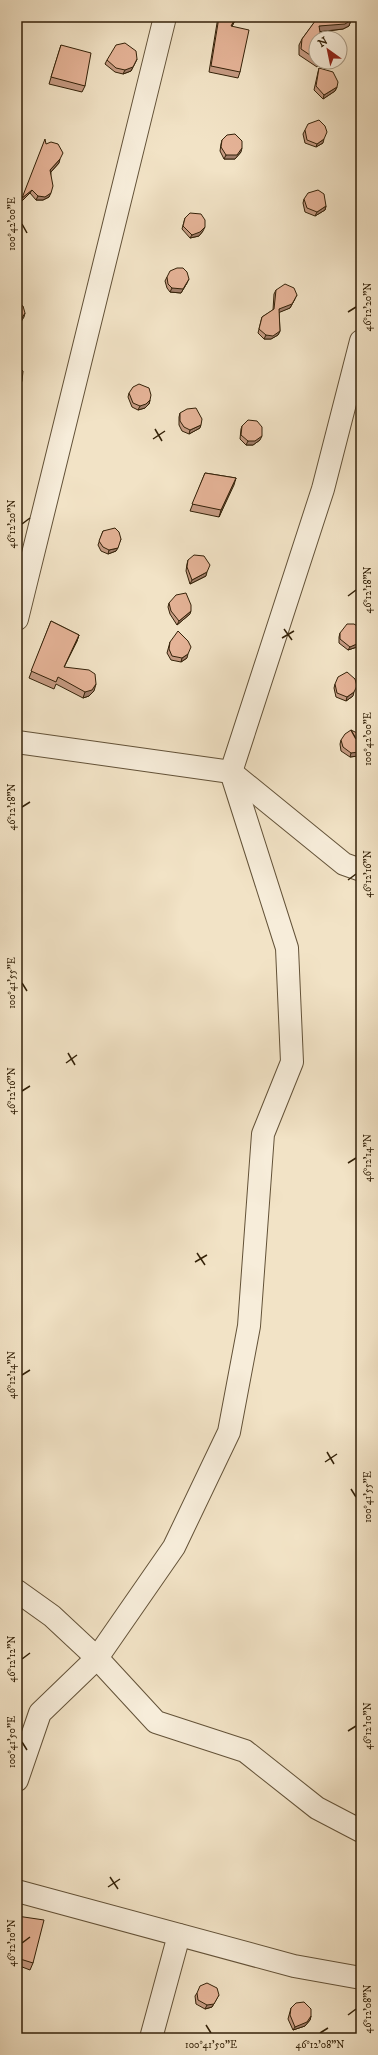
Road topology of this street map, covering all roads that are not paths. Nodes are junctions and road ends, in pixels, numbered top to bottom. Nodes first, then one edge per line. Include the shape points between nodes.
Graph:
1 (165, 17) edge
2 (361, 341) edge
3 (17, 619) edge
4 (17, 742) edge
5 (231, 772) junction
6 (361, 870) edge
7 (17, 1591) edge
8 (97, 1658) junction
9 (17, 1780) edge
10 (361, 1831) edge
11 (17, 1891) edge
12 (179, 1935) junction
13 (361, 1978) edge
14 (151, 2038) edge

1 - 3 street
2 - 5 street via 323,489
4 - 5 street
5 - 6 street via 344,864
5 - 8 street via 287,948 292,1062 263,1134 249,1326 229,1432 174,1547
7 - 8 street via 52,1616
8 - 9 street via 40,1713
8 - 10 street via 156,1722 245,1751 317,1808
11 - 12 street
12 - 13 street via 294,1966
12 - 14 street

